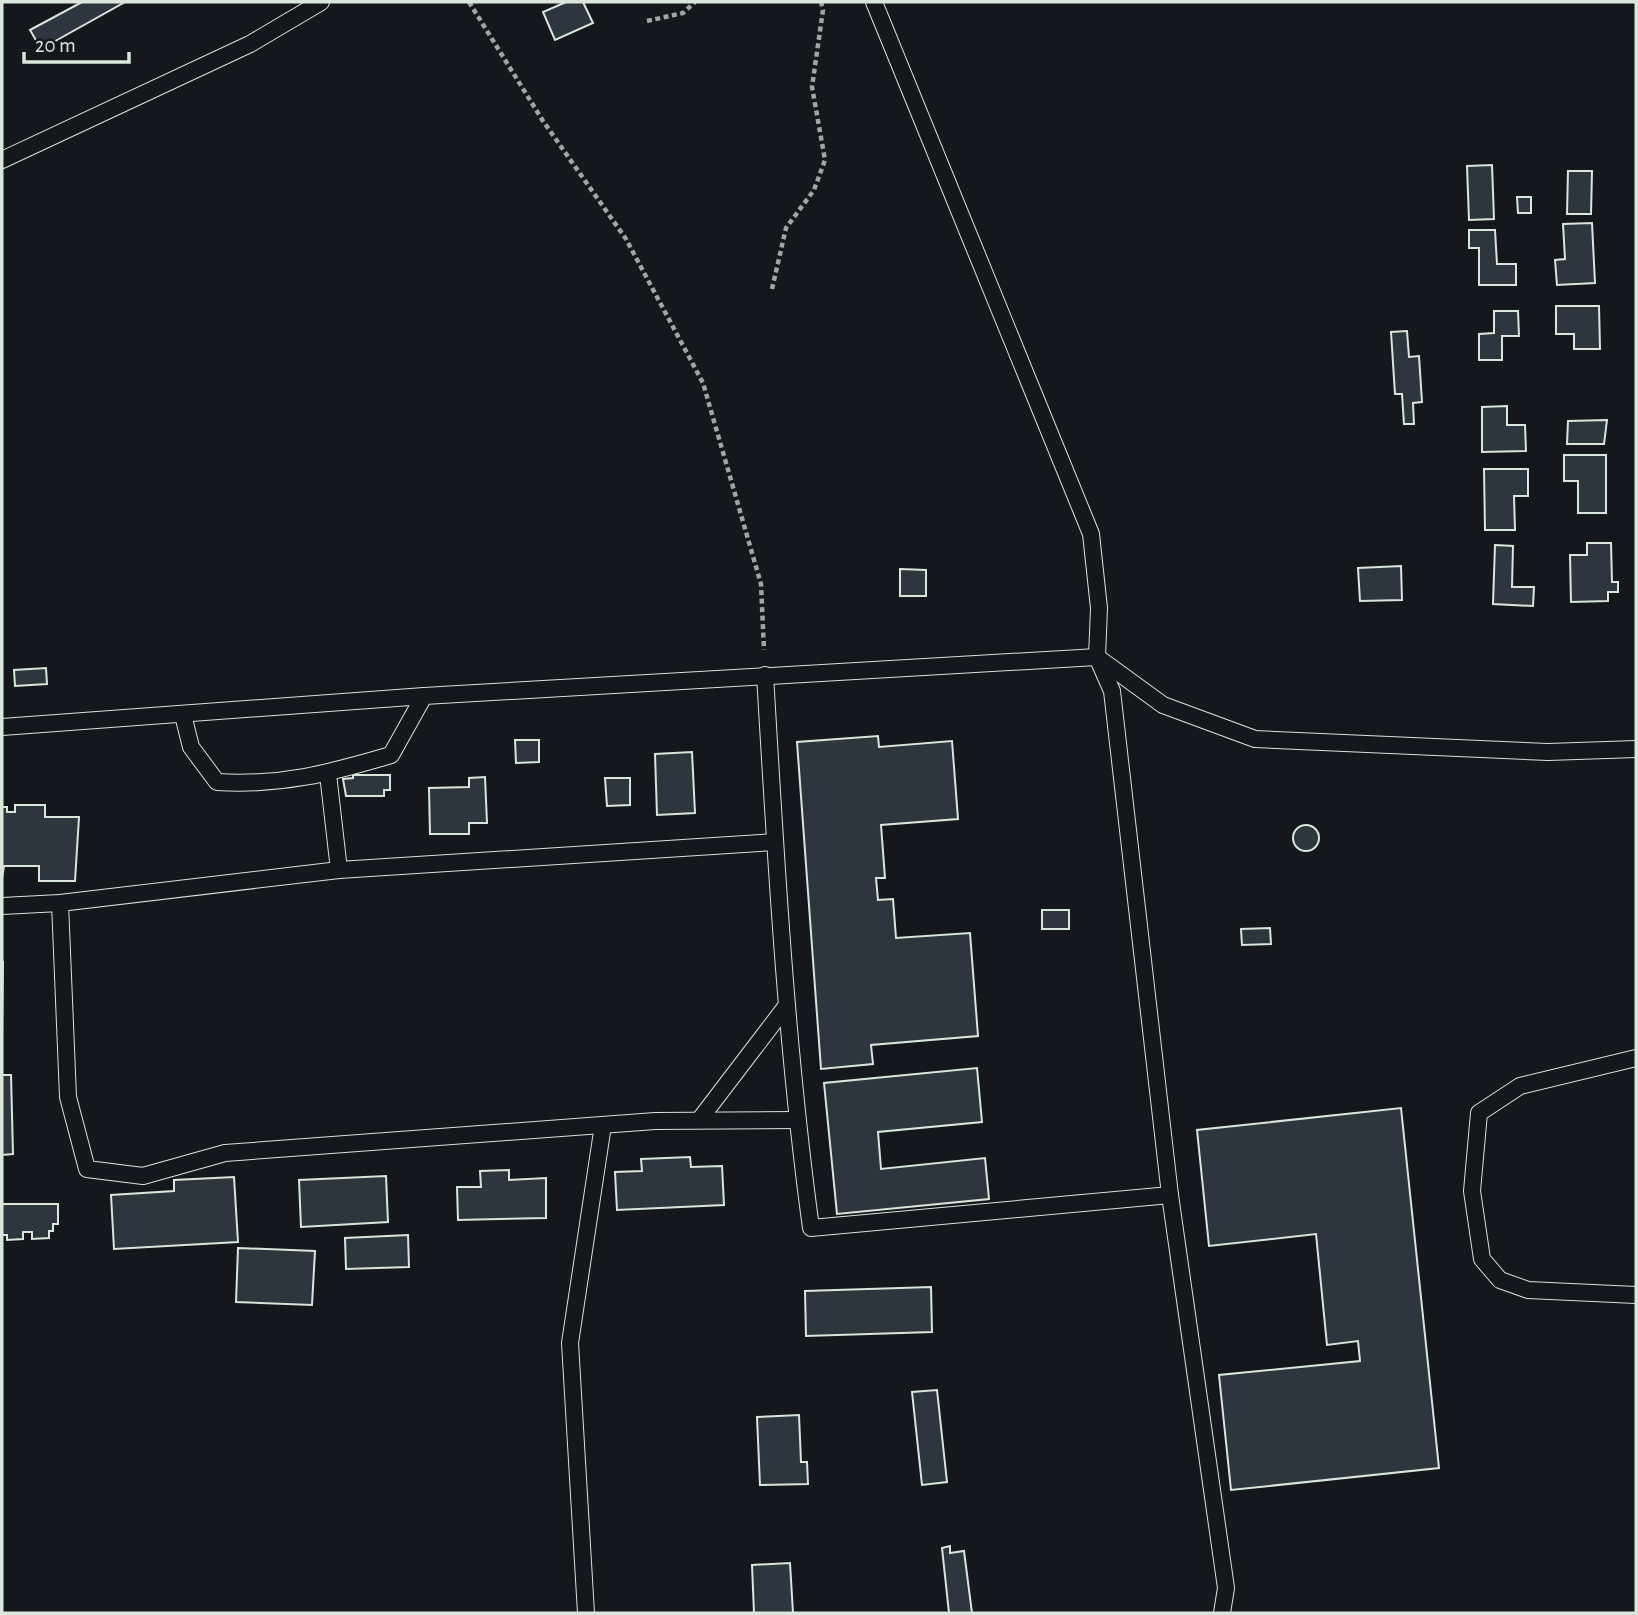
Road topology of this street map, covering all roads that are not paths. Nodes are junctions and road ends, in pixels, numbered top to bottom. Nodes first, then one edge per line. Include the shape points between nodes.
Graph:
1 (321, 2) edge
2 (874, 2) edge
3 (2, 160) edge
4 (1097, 657) junction
5 (765, 675) junction
6 (424, 696) junction
7 (183, 715) junction
8 (2, 727) edge
9 (1636, 749) edge
10 (328, 774) junction
11 (775, 842) junction
12 (339, 870) junction
13 (60, 903) junction
14 (2, 906) edge
15 (787, 1005) junction
16 (1636, 1058) edge
17 (700, 1119) junction
18 (796, 1120) junction
19 (603, 1125) junction
20 (1170, 1195) junction
21 (1636, 1295) edge
22 (586, 1613) edge
23 (1222, 1613) edge

1 - 3 lane via 250,44
2 - 4 lane via 1091,534 1100,608
4 - 5 lane
4 - 9 lane via 1163,705 1255,739 1548,752
4 - 20 lane via 1112,691
5 - 6 lane
5 - 11 lane
6 - 7 lane
6 - 10 lane via 391,755
7 - 8 lane
7 - 10 lane via 191,747 217,782 261,785
10 - 12 lane
11 - 12 lane
11 - 15 lane
12 - 13 lane
13 - 14 lane
13 - 19 lane via 68,1097 87,1169 143,1176 225,1153
15 - 17 lane
15 - 18 lane
16 - 21 lane via 1520,1086 1479,1113 1472,1191 1482,1258 1500,1280 1528,1290
17 - 18 lane
17 - 19 lane
18 - 20 lane via 811,1228
19 - 22 lane via 570,1343
20 - 23 lane via 1226,1588

